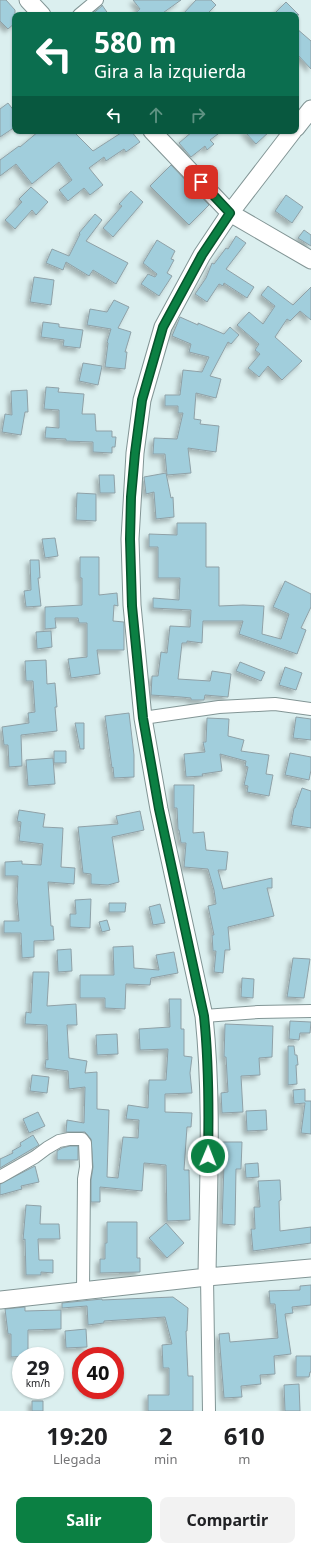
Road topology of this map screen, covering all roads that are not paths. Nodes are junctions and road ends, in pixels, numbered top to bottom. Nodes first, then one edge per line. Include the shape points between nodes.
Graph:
1 (28, 0) edge
2 (97, 0) edge
3 (39, 12) edge
4 (83, 12) edge
5 (311, 109) edge
6 (299, 124) edge
7 (155, 134) edge
8 (291, 134) edge
9 (230, 213) junction
10 (311, 260) edge
11 (311, 710) edge
12 (143, 718) junction
13 (311, 1011) edge
14 (204, 1016) junction
15 (0, 1177) edge
16 (311, 1268) edge
17 (206, 1277) junction
18 (83, 1291) junction
19 (0, 1300) edge
20 (209, 1411) edge

1 - 3 street
2 - 4 street
5 - 6 street
7 - 9 street
8 - 9 street
9 - 10 street
9 - 12 street via 202,255 163,327 142,400 135,453 130,539 132,606
11 - 12 street via 268,705 219,707
12 - 14 street via 159,809
13 - 14 street
14 - 17 street via 210,1095
15 - 18 street via 59,1141 82,1139 85,1143
16 - 17 street
17 - 18 street
17 - 20 street
18 - 19 street

